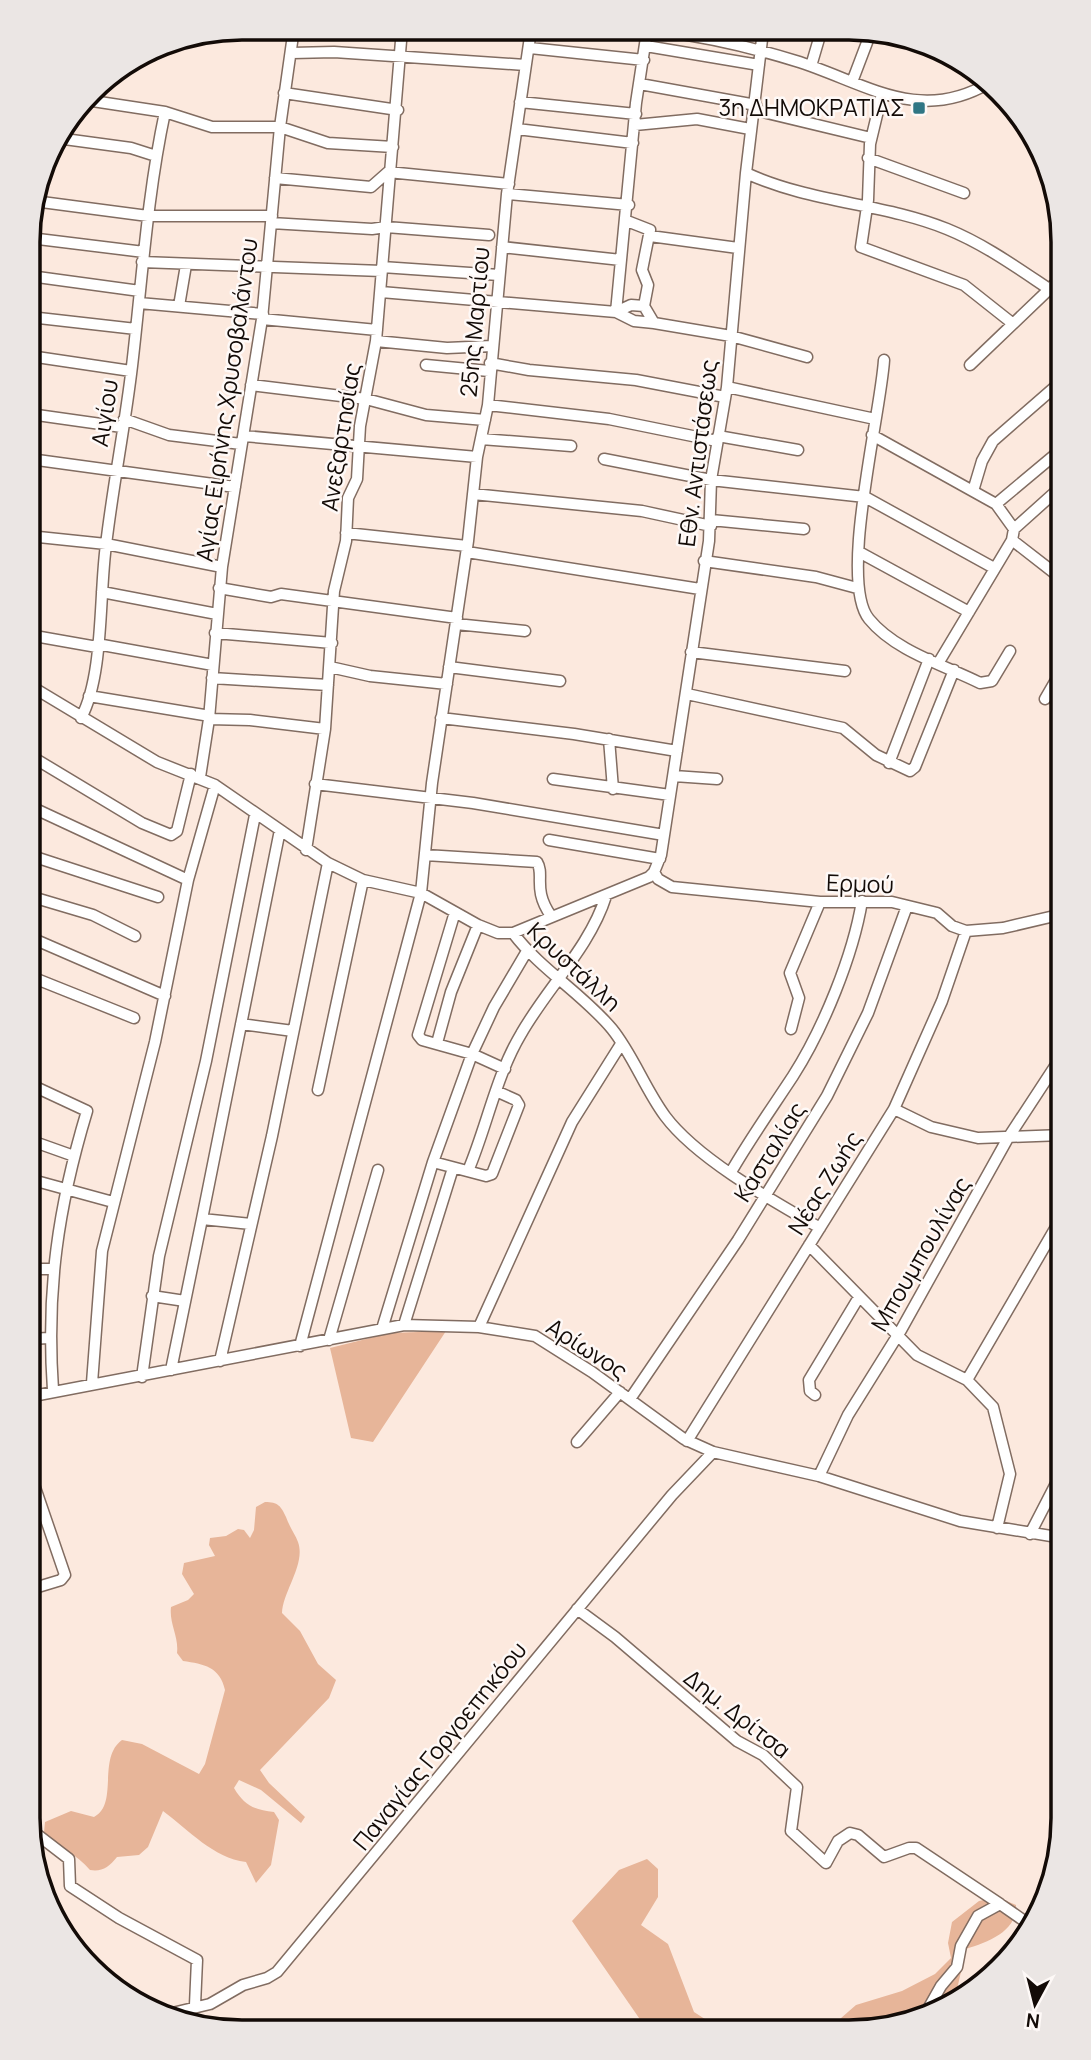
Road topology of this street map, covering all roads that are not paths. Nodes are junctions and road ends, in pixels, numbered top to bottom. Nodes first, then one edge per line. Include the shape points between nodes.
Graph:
1 (293, 40) edge
2 (402, 40) edge
3 (530, 40) edge
4 (646, 40) edge
5 (721, 40) edge
6 (762, 40) edge
7 (819, 40) edge
8 (867, 41) edge
9 (646, 46) junction
10 (530, 48) junction
11 (760, 50) junction
12 (292, 53) junction
13 (401, 58) junction
14 (644, 60) junction
15 (525, 65) junction
16 (759, 65) junction
17 (811, 66) junction
18 (852, 82) junction
19 (640, 84) junction
20 (980, 88) edge
21 (284, 93) junction
22 (882, 94) junction
23 (97, 102) edge
24 (520, 102) junction
25 (755, 107) junction
26 (398, 110) junction
27 (165, 112) junction
28 (636, 119) junction
29 (280, 127) junction
30 (517, 129) junction
31 (750, 129) junction
32 (871, 138) junction
33 (68, 139) edge
34 (633, 143) junction
35 (393, 147) junction
36 (156, 156) junction
37 (869, 158) junction
38 (388, 172) junction
39 (746, 173) junction
40 (275, 178) junction
41 (371, 187) junction
42 (387, 188) junction
43 (508, 189) junction
44 (964, 193) dead end
45 (45, 202) edge
46 (629, 205) junction
47 (866, 208) junction
48 (148, 216) junction
49 (272, 220) junction
50 (627, 221) junction
51 (386, 227) junction
52 (489, 235) dead end
53 (650, 236) junction
54 (40, 240) edge
55 (502, 247) junction
56 (738, 248) junction
57 (143, 257) junction
58 (621, 260) junction
59 (186, 265) junction
60 (267, 265) junction
61 (382, 269) junction
62 (499, 275) junction
63 (40, 277) edge
64 (1049, 289) joint
65 (140, 291) junction
66 (381, 292) junction
67 (495, 301) junction
68 (139, 303) junction
69 (179, 306) junction
70 (644, 306) junction
71 (616, 312) junction
72 (262, 317) junction
73 (40, 318) edge
74 (654, 323) junction
75 (1012, 323) junction
76 (136, 329) junction
77 (376, 335) junction
78 (731, 336) junction
79 (492, 346) junction
80 (40, 357) edge
81 (807, 357) dead end
82 (884, 360) dead end
83 (426, 365) dead end
84 (970, 365) dead end
85 (490, 367) junction
86 (131, 371) junction
87 (251, 385) junction
88 (1051, 391) edge
89 (726, 392) junction
90 (366, 399) junction
91 (488, 405) junction
92 (40, 415) edge
93 (875, 419) junction
94 (485, 420) junction
95 (123, 423) junction
96 (872, 435) junction
97 (718, 438) junction
98 (481, 439) junction
99 (242, 440) junction
100 (359, 446) junction
101 (571, 446) dead end
102 (798, 450) dead end
103 (477, 457) junction
104 (1051, 458) edge
105 (604, 459) dead end
106 (40, 460) edge
107 (116, 470) junction
108 (711, 480) junction
109 (235, 487) junction
110 (973, 491) junction
111 (473, 494) junction
112 (1051, 496) edge
113 (865, 497) junction
114 (996, 504) junction
115 (711, 523) junction
116 (804, 529) dead end
117 (1014, 529) junction
118 (346, 533) junction
119 (40, 537) edge
120 (1012, 540) junction
121 (90, 542) junction
122 (106, 544) junction
123 (467, 549) junction
124 (859, 552) junction
125 (104, 558) junction
126 (704, 561) junction
127 (222, 567) junction
128 (1051, 567) edge
129 (994, 568) junction
130 (219, 588) junction
131 (857, 588) junction
132 (700, 589) junction
133 (102, 592) junction
134 (334, 601) junction
135 (969, 612) junction
136 (218, 614) junction
137 (457, 621) junction
138 (525, 631) dead end
139 (215, 633) junction
140 (40, 637) edge
141 (332, 643) junction
142 (97, 645) junction
143 (1010, 651) dead end
144 (691, 652) junction
145 (934, 661) junction
146 (213, 665) junction
147 (330, 667) junction
148 (449, 667) junction
149 (954, 670) junction
150 (845, 671) dead end
151 (212, 678) junction
152 (560, 681) dead end
153 (447, 684) junction
154 (328, 685) junction
155 (1051, 689) edge
156 (40, 692) edge
157 (687, 694) junction
158 (89, 696) junction
159 (1045, 699) dead end
160 (81, 718) junction
161 (210, 718) junction
162 (441, 718) junction
163 (325, 729) junction
164 (609, 739) junction
165 (677, 751) junction
166 (40, 762) edge
167 (890, 763) junction
168 (195, 775) junction
169 (674, 776) junction
170 (552, 779) dead end
171 (718, 779) dead end
172 (315, 784) junction
173 (215, 785) junction
174 (613, 789) junction
175 (670, 795) junction
176 (430, 797) junction
177 (40, 811) edge
178 (256, 815) junction
179 (280, 830) junction
180 (664, 835) junction
181 (549, 839) dead end
182 (306, 850) junction
183 (425, 855) junction
184 (40, 859) edge
185 (660, 859) junction
186 (328, 863) junction
187 (654, 872) junction
188 (188, 880) junction
189 (363, 880) junction
190 (421, 893) junction
191 (606, 896) junction
192 (158, 898) dead end
193 (40, 899) edge
194 (862, 901) junction
195 (820, 902) junction
196 (907, 906) junction
197 (455, 912) junction
198 (551, 916) junction
199 (1051, 917) edge
200 (478, 925) junction
201 (966, 931) junction
202 (513, 933) junction
203 (135, 936) dead end
204 (40, 942) edge
205 (527, 951) junction
206 (559, 978) junction
207 (40, 980) edge
208 (165, 996) junction
209 (134, 1018) dead end
210 (241, 1024) junction
211 (791, 1029) dead end
212 (293, 1031) junction
213 (438, 1043) junction
214 (621, 1044) junction
215 (472, 1054) junction
216 (505, 1069) junction
217 (1050, 1073) edge
218 (40, 1089) edge
219 (318, 1090) dead end
220 (496, 1091) junction
221 (894, 1109) junction
222 (1050, 1134) edge
223 (1008, 1138) junction
224 (40, 1144) edge
225 (74, 1156) junction
226 (433, 1162) junction
227 (453, 1168) junction
228 (379, 1170) dead end
229 (468, 1171) junction
230 (731, 1172) junction
231 (40, 1183) edge
232 (65, 1191) junction
233 (766, 1196) junction
234 (113, 1202) junction
235 (202, 1219) junction
236 (251, 1224) junction
237 (820, 1228) junction
238 (1050, 1236) edge
239 (809, 1245) junction
240 (40, 1269) edge
241 (52, 1269) junction
242 (152, 1296) junction
243 (859, 1297) junction
244 (185, 1301) junction
245 (404, 1325) junction
246 (479, 1327) junction
247 (382, 1328) junction
248 (898, 1334) junction
249 (40, 1338) edge
250 (49, 1338) junction
251 (330, 1340) junction
252 (300, 1346) junction
253 (220, 1361) junction
254 (171, 1370) junction
255 (142, 1377) junction
256 (967, 1380) junction
257 (92, 1383) junction
258 (53, 1390) junction
259 (620, 1392) junction
260 (40, 1393) edge
261 (815, 1395) dead end
262 (630, 1399) junction
263 (687, 1441) junction
264 (577, 1442) dead end
265 (713, 1452) junction
266 (819, 1476) junction
267 (1050, 1495) edge
268 (40, 1502) edge
269 (997, 1528) junction
270 (1030, 1534) junction
271 (1050, 1536) edge
272 (40, 1586) edge
273 (577, 1609) junction
274 (42, 1838) edge
275 (1000, 1904) junction
276 (1023, 1920) edge
277 (932, 2001) edge
278 (195, 2005) junction
279 (181, 2010) edge

1 - 12 street, Αγίας Ειρήνης Χρυσοβαλάντου
2 - 13 street, Ανεξαρτησίας
3 - 10 street, 25ης Μαρτίου
4 - 9 street
5 - 11 street
6 - 11 street, Εθν. Αντιστάσεως
7 - 17 street
8 - 18 street
9 - 14 street
9 - 16 street
10 - 14 street
10 - 15 street, 25ης Μαρτίου
11 - 16 street, Εθν. Αντιστάσεως
11 - 17 street
12 - 13 street
12 - 21 street, Αγίας Ειρήνης Χρυσοβαλάντου
13 - 15 street
13 - 26 street, Ανεξαρτησίας
14 - 19 street
15 - 24 street, 25ης Μαρτίου
16 - 25 street, Εθν. Αντιστάσεως
17 - 18 street
18 - 22 street
19 - 25 street
19 - 28 street
20 - 22 street via 944,100
21 - 26 street
21 - 29 street, Αγίας Ειρήνης Χρυσοβαλάντου
22 - 32 street
23 - 27 street
24 - 28 street
24 - 30 street, 25ης Μαρτίου
25 - 31 street, Εθν. Αντιστάσεως
25 - 32 street
26 - 35 street, Ανεξαρτησίας
27 - 29 street via 212,127
27 - 36 street, Αιγίου
28 - 31 street via 697,119
28 - 34 street
29 - 35 street via 328,143
29 - 40 street, Αγίας Ειρήνης Χρυσοβαλάντου
30 - 34 street
30 - 43 street, 25ης Μαρτίου
31 - 39 street, Εθν. Αντιστάσεως
32 - 37 street
33 - 36 street
34 - 46 street
35 - 38 street, Ανεξαρτησίας
36 - 48 street, Αιγίου
37 - 44 street
37 - 47 street
38 - 41 street
38 - 42 street, Ανεξαρτησίας
38 - 43 street
39 - 47 street via 813,197
39 - 56 street, Εθν. Αντιστάσεως
40 - 41 street
40 - 49 street, Αγίας Ειρήνης Χρυσοβαλάντου
41 - 42 street
42 - 51 street, Ανεξαρτησίας
43 - 46 street
43 - 55 street, 25ης Μαρτίου
45 - 48 street
46 - 50 street
47 - 64 street via 946,228 990,249
47 - 75 street via 860,245 964,285
48 - 49 street
48 - 57 street, Αιγίου
49 - 51 street
49 - 60 street, Αγίας Ειρήνης Χρυσοβαλάντου
50 - 53 street via 647,227
50 - 58 street
51 - 52 street
51 - 61 street, Ανεξαρτησίας
53 - 56 street
53 - 70 street via 642,270 648,285
54 - 57 street
55 - 58 street
55 - 62 street, 25ης Μαρτίου
56 - 78 street, Εθν. Αντιστάσεως
57 - 59 street
57 - 65 street, Αιγίου
58 - 71 street
59 - 60 street
59 - 69 street
60 - 61 street
60 - 72 street, Αγίας Ειρήνης Χρυσοβαλάντου
61 - 62 street
61 - 66 street, Ανεξαρτησίας
62 - 67 street, 25ης Μαρτίου
63 - 65 street
64 - 75 street
65 - 68 street, Αιγίου
66 - 67 street
66 - 77 street, Ανεξαρτησίας
67 - 71 street
67 - 79 street, 25ης Μαρτίου
68 - 69 street
68 - 76 street, Αιγίου
69 - 72 street
70 - 71 street via 631,305
70 - 74 street
71 - 74 street via 634,321
72 - 77 street
72 - 87 street, Αγίας Ειρήνης Χρυσοβαλάντου
73 - 76 street
74 - 78 street
75 - 84 street
76 - 86 street, Αιγίου
77 - 79 street via 447,348
77 - 90 street, Ανεξαρτησίας
78 - 81 street
78 - 89 street, Εθν. Αντιστάσεως
79 - 85 street, 25ης Μαρτίου
80 - 86 street
82 - 93 street
83 - 85 street
85 - 89 street
85 - 91 street, 25ης Μαρτίου
86 - 95 street, Αιγίου
87 - 90 street
87 - 99 street, Αγίας Ειρήνης Χρυσοβαλάντου
88 - 110 street via 993,441
89 - 93 street
89 - 97 street, Εθν. Αντιστάσεως
90 - 94 street via 426,415
90 - 100 street, Ανεξαρτησίας
91 - 94 street, 25ης Μαρτίου
91 - 97 street
92 - 95 street
93 - 96 street
94 - 98 street, 25ης Μαρτίου
95 - 99 street via 169,435
95 - 107 street, Αιγίου
96 - 110 street
96 - 113 street
97 - 102 street
97 - 108 street, Εθν. Αντιστάσεως
98 - 101 street
98 - 103 street, 25ης Μαρτίου
99 - 100 street
99 - 109 street, Αγίας Ειρήνης Χρυσοβαλάντου
100 - 103 street
100 - 118 street, Ανεξαρτησίας
103 - 111 street, 25ης Μαρτίου
104 - 114 street
105 - 108 street
106 - 107 street
107 - 109 street
107 - 122 street, Αιγίου
108 - 113 street
108 - 115 street, Εθν. Αντιστάσεως
109 - 127 street, Αγίας Ειρήνης Χρυσοβαλάντου
110 - 114 street
111 - 115 street via 642,511
111 - 123 street, 25ης Μαρτίου
112 - 117 street
113 - 124 street
113 - 129 street
114 - 117 street
115 - 116 street
115 - 126 street, Εθν. Αντιστάσεως
117 - 120 street
118 - 123 street
118 - 134 street, Ανεξαρτησίας
119 - 121 street
120 - 128 street
120 - 129 street
121 - 122 street
121 - 125 street
122 - 125 street, Αιγίου
122 - 127 street
123 - 132 street
123 - 137 street, 25ης Μαρτίου
124 - 131 street
124 - 135 street
125 - 133 street, Αιγίου
126 - 131 street via 816,577
126 - 132 street, Εθν. Αντιστάσεως
127 - 130 street, Αγίας Ειρήνης Χρυσοβαλάντου
129 - 135 street
130 - 134 street
130 - 136 street, Αγίας Ειρήνης Χρυσοβαλάντου
131 - 145 street via 861,605 876,626
132 - 144 street, Εθν. Αντιστάσεως
133 - 136 street
133 - 142 street, Αιγίου
134 - 137 street
134 - 141 street, Ανεξαρτησίας
135 - 145 street
136 - 139 street, Αγίας Ειρήνης Χρυσοβαλάντου
137 - 138 street
137 - 148 street, 25ης Μαρτίου
139 - 141 street
139 - 146 street, Αγίας Ειρήνης Χρυσοβαλάντου
140 - 142 street
141 - 147 street, Ανεξαρτησίας
142 - 146 street
142 - 158 street, Αιγίου
143 - 149 street via 990,683
144 - 150 street
144 - 157 street, Εθν. Αντιστάσεως
145 - 149 street
145 - 167 street
146 - 151 street, Αγίας Ειρήνης Χρυσοβαλάντου
147 - 153 street
147 - 154 street, Ανεξαρτησίας
148 - 152 street
148 - 153 street, 25ης Μαρτίου
149 - 167 street via 916,765 910,771
151 - 154 street
151 - 161 street, Αγίας Ειρήνης Χρυσοβαλάντου
153 - 162 street, 25ης Μαρτίου
154 - 163 street, Ανεξαρτησίας
155 - 159 street
156 - 160 street, Κρυστάλλη
157 - 165 street, Εθν. Αντιστάσεως
157 - 167 street via 844,728
158 - 160 street, Αιγίου
158 - 161 street
160 - 168 street, Κρυστάλλη via 157,762
161 - 163 street
161 - 168 street, Αγίας Ειρήνης Χρυσοβαλάντου
162 - 164 street
162 - 176 street, 25ης Μαρτίου
163 - 172 street, Ανεξαρτησίας
164 - 165 street
164 - 174 street
165 - 169 street, Εθν. Αντιστάσεως
166 - 168 street, Αγίας Ειρήνης Χρυσοβαλάντου via 142,823 172,835
168 - 173 street, Κρυστάλλη
169 - 171 street
169 - 175 street, Εθν. Αντιστάσεως
170 - 174 street
172 - 176 street
172 - 182 street, Ανεξαρτησίας
173 - 178 street, Κρυστάλλη
173 - 188 street
174 - 175 street
175 - 180 street, Εθν. Αντιστάσεως
176 - 180 street
176 - 183 street, 25ης Μαρτίου
177 - 188 street
178 - 179 street, Κρυστάλλη
178 - 242 street
179 - 182 street, Κρυστάλλη
179 - 210 street
180 - 185 street, Εθν. Αντιστάσεως
181 - 185 street
182 - 186 street, Κρυστάλλη
183 - 190 street, 25ης Μαρτίου
183 - 198 street via 537,862 538,893
184 - 192 street
185 - 187 street
186 - 189 street, Κρυστάλλη
186 - 212 street
187 - 191 street
187 - 195 street, Ερμού via 672,887
188 - 208 street
189 - 190 street, Κρυστάλλη
189 - 219 street
190 - 197 street, Κρυστάλλη
190 - 252 street, 25ης Μαρτίου
191 - 198 street
191 - 206 street via 601,912
193 - 203 street via 93,915
194 - 195 street, Ερμού
194 - 196 street, Ερμού
194 - 230 street via 843,968 807,1050
195 - 211 street via 790,973 799,998
196 - 201 street, Ερμού via 937,913
196 - 233 street, Κασταλίας via 850,1055
197 - 200 street, Κρυστάλλη
197 - 213 street via 418,1033 420,1039
198 - 202 street
199 - 201 street
200 - 202 street, Κρυστάλλη
200 - 213 street via 451,992
201 - 221 street, Νέας Ζωής via 942,1001
202 - 205 street, Κρυστάλλη
204 - 208 street
205 - 206 street, Κρυστάλλη
205 - 215 street
206 - 214 street, Κρυστάλλη via 611,1028
206 - 216 street via 519,1037
207 - 209 street
208 - 234 street
210 - 212 street
210 - 235 street
212 - 236 street
213 - 215 street
214 - 230 street, Κρυστάλλη via 666,1117
214 - 246 street via 572,1122
215 - 216 street
215 - 226 street
216 - 220 street
217 - 223 street, Μπουμπουλίνας
218 - 225 street via 87,1111
220 - 229 street
220 - 229 street via 516,1100 519,1107 492,1174
221 - 223 street via 953,1133
221 - 237 street, Νέας Ζωής
222 - 223 street
223 - 248 street, Μπουμπουλίνας
224 - 225 street
225 - 232 street
226 - 227 street
226 - 247 street
227 - 229 street
227 - 245 street
228 - 251 street
230 - 233 street, Κρυστάλλη
231 - 232 street
232 - 234 street
232 - 241 street
233 - 237 street, Κρυστάλλη
233 - 262 street, Κασταλίας
234 - 257 street via 102,1251
235 - 236 street
235 - 244 street
236 - 253 street
237 - 239 street, Νέας Ζωής
238 - 256 street
239 - 243 street
239 - 263 street, Νέας Ζωής
240 - 241 street
241 - 250 street
242 - 244 street
242 - 255 street
243 - 248 street
243 - 261 street via 809,1380
244 - 254 street
245 - 246 street, Αρίωνος
245 - 247 street, Αρίωνος
246 - 259 street, Αρίωνος via 540,1338
247 - 251 street, Αρίωνος
248 - 256 street via 917,1354
248 - 266 street, Μπουμπουλίνας via 848,1415
249 - 250 street
250 - 258 street
251 - 252 street, Αρίωνος
252 - 253 street, Αρίωνος
253 - 254 street, Αρίωνος
254 - 255 street, Αρίωνος
255 - 257 street, Αρίωνος
256 - 269 street via 993,1407 1003,1438 1010,1484
257 - 258 street, Αρίωνος
258 - 260 street, Αρίωνος
259 - 262 street, Αρίωνος
259 - 264 street
262 - 263 street, Αρίωνος
263 - 265 street, Αρίωνος
265 - 266 street, Αρίωνος
265 - 273 street, Παναγίας Γοργοεπηκόου
266 - 269 street, Αρίωνος
267 - 270 street
268 - 272 street via 65,1575
269 - 270 street, Αρίωνος
270 - 271 street, Αρίωνος
273 - 275 street, Δημ. Δρίτσα via 797,1787 792,1831 826,1863 838,1841 850,1833 884,1857 916,1848
273 - 278 street, Παναγίας Γοργοεπηκόου via 278,1972 210,2004
274 - 278 street via 69,1859 70,1886 197,1960
275 - 276 street
275 - 277 street via 978,1916 961,1946 957,1967
278 - 279 street, Παναγίας Γοργοεπηκόου

